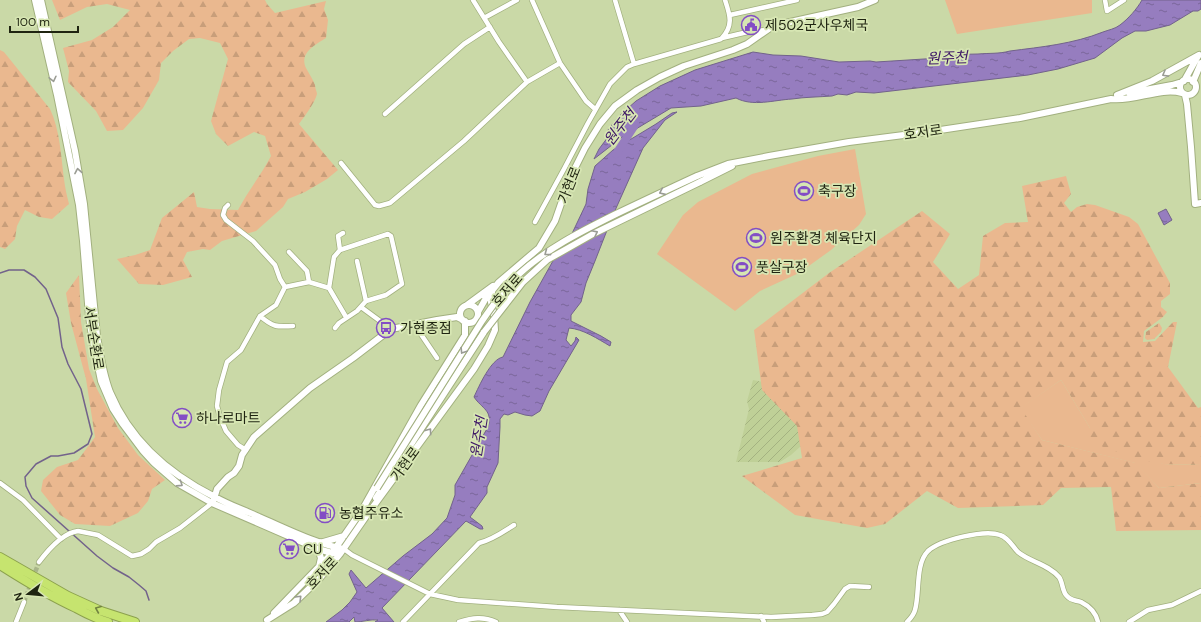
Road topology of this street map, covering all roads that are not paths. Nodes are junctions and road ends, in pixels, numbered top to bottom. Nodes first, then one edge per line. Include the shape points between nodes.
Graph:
1 (35, 0) edge
2 (41, 0) edge
3 (473, 0) edge
4 (517, 0) edge
5 (532, 0) edge
6 (615, 0) edge
7 (725, 0) edge
8 (797, 0) edge
9 (875, 0) edge
10 (1105, 0) edge
11 (1124, 0) edge
12 (730, 15) junction
13 (484, 18) junction
14 (490, 28) junction
15 (768, 30) junction
16 (721, 39) junction
17 (1200, 54) edge
18 (560, 63) junction
19 (634, 64) junction
20 (1201, 64) edge
21 (1183, 81) junction
22 (527, 82) junction
23 (1196, 84) edge
24 (1201, 92) edge
25 (1188, 94) junction
26 (1117, 95) junction
27 (1111, 99) junction
28 (595, 109) junction
29 (385, 114) dead end
30 (341, 163) dead end
31 (699, 179) junction
32 (1201, 203) edge
33 (228, 204) dead end
34 (535, 222) dead end
35 (343, 233) dead end
36 (340, 250) junction
37 (289, 252) dead end
38 (357, 261) dead end
39 (309, 282) junction
40 (500, 282) junction
41 (285, 287) junction
42 (329, 288) junction
43 (492, 292) junction
44 (366, 301) junction
45 (361, 307) junction
46 (464, 307) junction
47 (478, 312) junction
48 (260, 316) junction
49 (346, 317) junction
50 (436, 320) junction
51 (464, 321) junction
52 (414, 324) junction
53 (293, 326) dead end
54 (335, 328) dead end
55 (391, 329) junction
56 (437, 358) dead end
57 (246, 450) junction
58 (0, 483) edge
59 (378, 491) junction
60 (213, 500) junction
61 (364, 513) junction
62 (514, 524) dead end
63 (344, 536) junction
64 (63, 538) junction
65 (319, 546) junction
66 (334, 550) junction
67 (342, 552) junction
68 (0, 557) edge
69 (38, 562) tunnel mouth
70 (0, 566) edge
71 (319, 568) junction
72 (869, 586) dead end
73 (1201, 591) edge
74 (430, 594) junction
75 (24, 602) tunnel mouth
76 (619, 610) junction
77 (761, 616) junction
78 (266, 621) edge
79 (16, 622) edge
80 (108, 622) edge
81 (135, 622) edge
82 (403, 622) edge
83 (459, 622) edge
84 (496, 622) edge
85 (627, 622) edge
86 (764, 622) edge
87 (907, 622) edge
88 (1098, 622) edge
89 (1129, 622) edge

1 -> 60 street, 서부순환로 via 79,205 89,316 101,381 113,409 142,451 177,483
60 -> 2 street, 서부순환로 via 158,460 132,431 110,391 97,336 85,212 75,151
3 - 13 street
4 - 13 street
5 - 18 street
6 - 19 street
7 - 12 street
8 - 12 street
9 - 15 street, 가현로 via 858,8 781,24
10 - 11 street via 1107,12
12 - 16 street via 729,28
13 - 14 street
14 - 22 street
14 - 29 street via 464,44
15 - 16 street via 752,30
15 - 40 street, 가현로 via 747,44 660,77 615,106 585,148 570,178 555,221 539,248
16 - 19 street
17 - 21 street
17 -> 26 street via 1152,81
18 - 22 street
18 - 28 street via 586,101
19 - 28 street via 627,67 610,84
20 - 23 street
21 - 23 street via 1189,80
21 - 25 street via 1180,87
21 - 26 street via 1172,86
22 - 30 street via 464,141 390,203 375,205
23 - 25 street via 1196,88
24 - 25 street
25 - 27 street via 1165,92 1119,100
25 - 32 street via 1195,204
26 - 27 street
27 - 31 street, 호저로 via 1020,118 769,156 734,164
28 - 34 street
59 -> 31 street, 호저로, bridge via 484,332 523,282 547,260
31 -> 59 street, 호저로, bridge via 638,203 580,232 556,245 518,276 499,296 482,321
33 - 41 street via 223,215 226,220 254,241 275,265
35 - 36 street via 338,236
36 - 42 street via 334,256
36 - 44 street via 388,234 391,236 402,284 386,295
37 - 39 street via 307,271
38 - 44 street
39 - 41 street
39 - 42 street
40 - 43 street, 가현로
40 - 46 street
41 - 48 street via 276,305
42 - 49 street
43 - 47 street
59 -> 43 street, 가현로 via 474,369 488,346 495,330
44 - 45 street
45 - 49 street
45 - 55 street
46 - 47 street via 473,306
46 - 50 street
46 - 51 street via 460,314
47 - 51 street via 476,320
48 - 53 street via 271,325
48 - 57 street via 241,350 227,362 217,406 226,431
49 - 54 street
50 - 51 street via 457,317
50 - 52 street
51 - 59 street via 465,335 421,405
52 - 55 street
52 - 56 street
55 - 57 street via 310,388 254,437
57 - 60 street via 234,473 217,489
58 - 64 street via 24,500
59 - 61 street, 호저로
59 - 61 street, 호저로
60 - 64 street via 180,528 141,554 132,556 98,535 78,530
60 - 65 street, 서부순환로
61 - 63 street, 호저로
61 - 67 street, 호저로
62 - 74 street via 479,543
63 - 65 street
63 - 66 street, 호저로
64 - 69 street
65 - 66 street, 서부순환로
65 - 71 street
66 - 67 street, 서부순환로
66 - 71 street, 호저로
67 - 74 street
78 -> 67 street, 호저로 via 294,603
81 -> 68 highway via 101,611 68,596
70 - 80 highway via 68,604
71 - 78 street, 호저로
72 - 77 street via 850,586 827,612 822,614
73 - 89 street via 1172,605 1148,610
74 - 76 street via 458,600
74 - 82 street
75 - 79 street
76 - 77 street
76 - 85 street
77 - 86 street
83 - 84 street via 481,617
87 - 88 street via 915,611 921,566 928,551 952,539 994,534 1005,537 1018,552 1050,569 1060,578 1066,596 1088,607 1096,615

